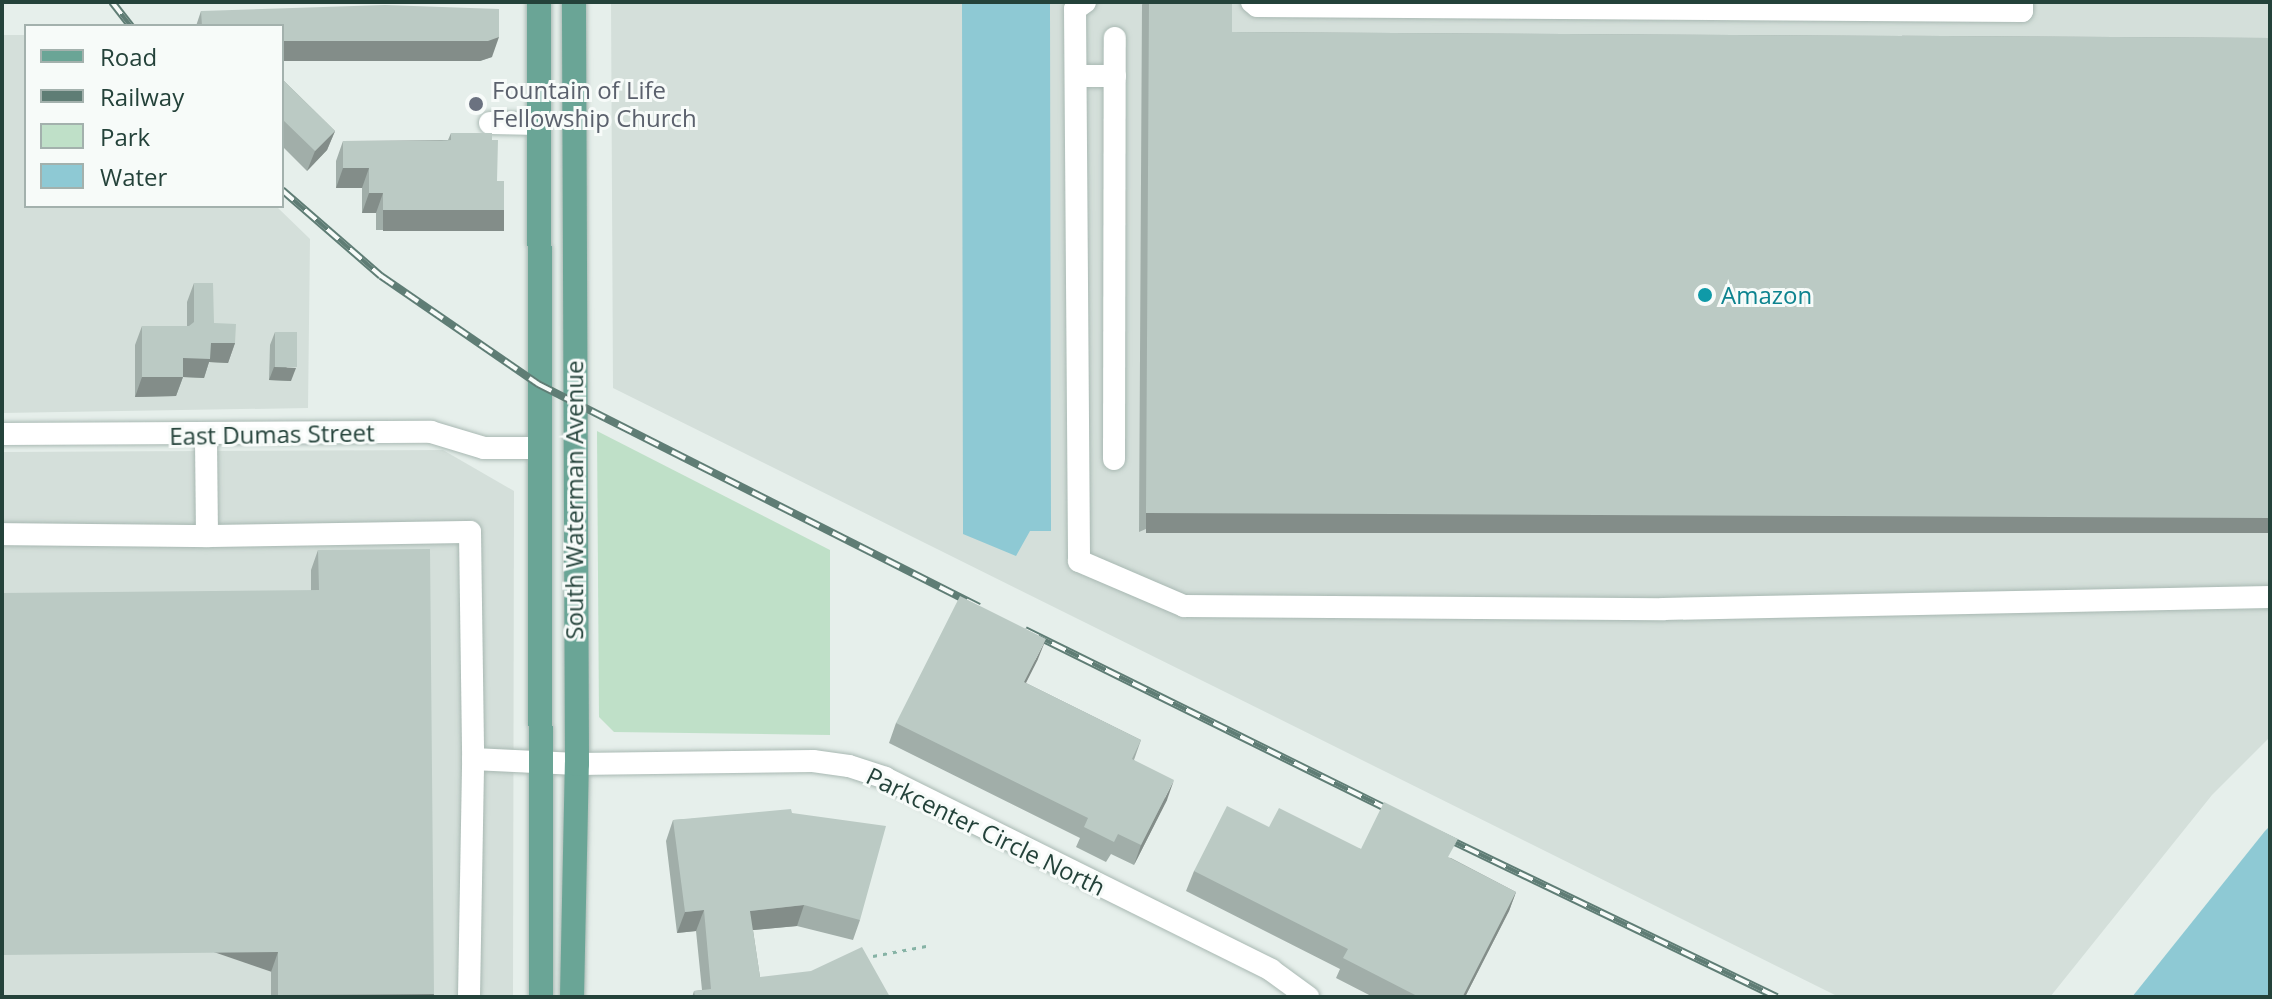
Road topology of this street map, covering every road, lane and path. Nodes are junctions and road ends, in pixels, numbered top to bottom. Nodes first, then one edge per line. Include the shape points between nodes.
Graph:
1 (539, 2) edge
2 (574, 2) edge
3 (1085, 2) edge
4 (1252, 2) edge
5 (2022, 2) edge
6 (1508, 5) edge
7 (1827, 6) edge
8 (1115, 38) dead end
9 (1076, 76) junction
10 (1115, 76) junction
11 (490, 123) dead end
12 (540, 124) junction
13 (1077, 309) junction
14 (1115, 310) junction
15 (2, 434) edge
16 (206, 435) junction
17 (539, 448) junction
18 (1114, 459) dead end
19 (2, 534) edge
20 (207, 536) junction
21 (2270, 597) edge
22 (473, 759) junction
23 (542, 761) junction
24 (577, 764) junction
25 (926, 946) dead end
26 (873, 956) dead end
27 (469, 997) edge
28 (541, 997) edge
29 (572, 997) edge
30 (1308, 997) edge

1 - 12 main road, South Waterman Avenue
2 - 24 main road, South Waterman Avenue
3 - 9 street via 1075,9
4 - 6 street
5 - 7 street via 2022,11
6 - 7 street
8 - 10 street
9 - 10 street
9 - 13 street
10 - 14 street
11 - 12 street
12 - 17 main road, South Waterman Avenue
13 - 14 street
13 - 21 street via 1079,561 1184,606 1663,609
14 - 18 street
15 - 16 street, East Dumas Street
16 - 17 street, East Dumas Street via 431,432 484,448
16 - 20 street
17 - 23 main road, South Waterman Avenue
19 - 20 street
20 - 22 street via 470,532
22 - 23 street, Parkcenter Circle North
22 - 27 street
23 - 24 street, Parkcenter Circle North
23 - 28 main road, South Waterman Avenue
24 - 29 main road, South Waterman Avenue
24 - 30 street, Parkcenter Circle North via 813,761 849,766 885,778 1271,970
25 - 26 path

